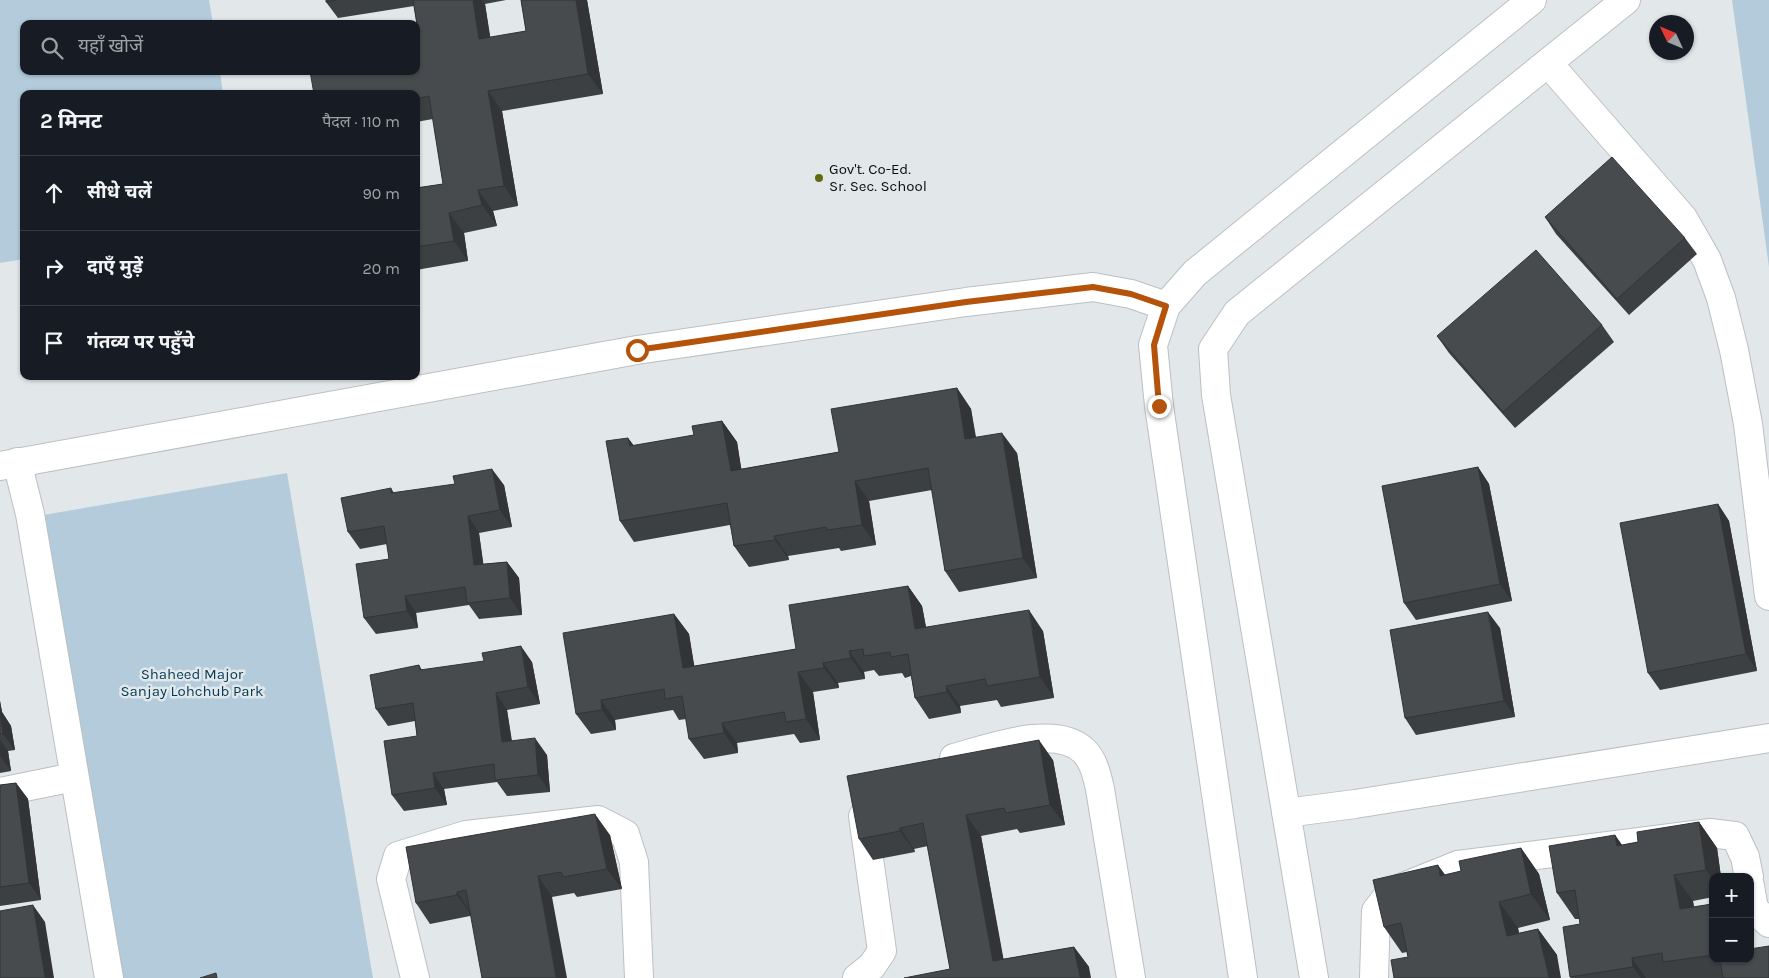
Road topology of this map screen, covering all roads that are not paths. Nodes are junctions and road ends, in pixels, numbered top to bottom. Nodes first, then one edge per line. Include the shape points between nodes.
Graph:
1 (1532, 0) edge
2 (1626, 0) edge
3 (1548, 62) junction
4 (1166, 306) junction
5 (9, 464) edge
6 (1769, 596) edge
7 (1769, 738) edge
8 (933, 764) edge
9 (74, 777) junction
10 (0, 792) edge
11 (860, 794) edge
12 (1286, 813) junction
13 (1748, 873) edge
14 (1754, 909) edge
15 (1769, 923) edge
16 (109, 978) edge
17 (415, 978) edge
18 (638, 978) edge
19 (857, 978) edge
20 (1131, 978) edge
21 (1243, 978) edge
22 (1314, 978) edge
23 (1374, 978) edge

1 - 4 street via 1195,273
2 - 3 street
3 - 6 street via 1683,218 1706,260 1723,307 1748,424
3 - 12 street via 1237,313 1213,349 1216,395
4 - 5 street via 1131,294 1093,287 966,302 637,350
4 - 21 street via 1154,345 1159,406
5 - 9 street via 30,514
7 - 12 street
8 - 20 street via 1024,740 1072,742 1084,751 1094,768 1100,789
9 - 10 street
9 - 16 street
11 - 19 street via 882,951 872,966
12 - 22 street
13 - 23 street via 1745,856 1735,836 1710,833 1458,865 1391,892 1376,911
14 - 15 street
17 - 18 street via 391,879 398,856 466,835 598,820 625,834 634,862

